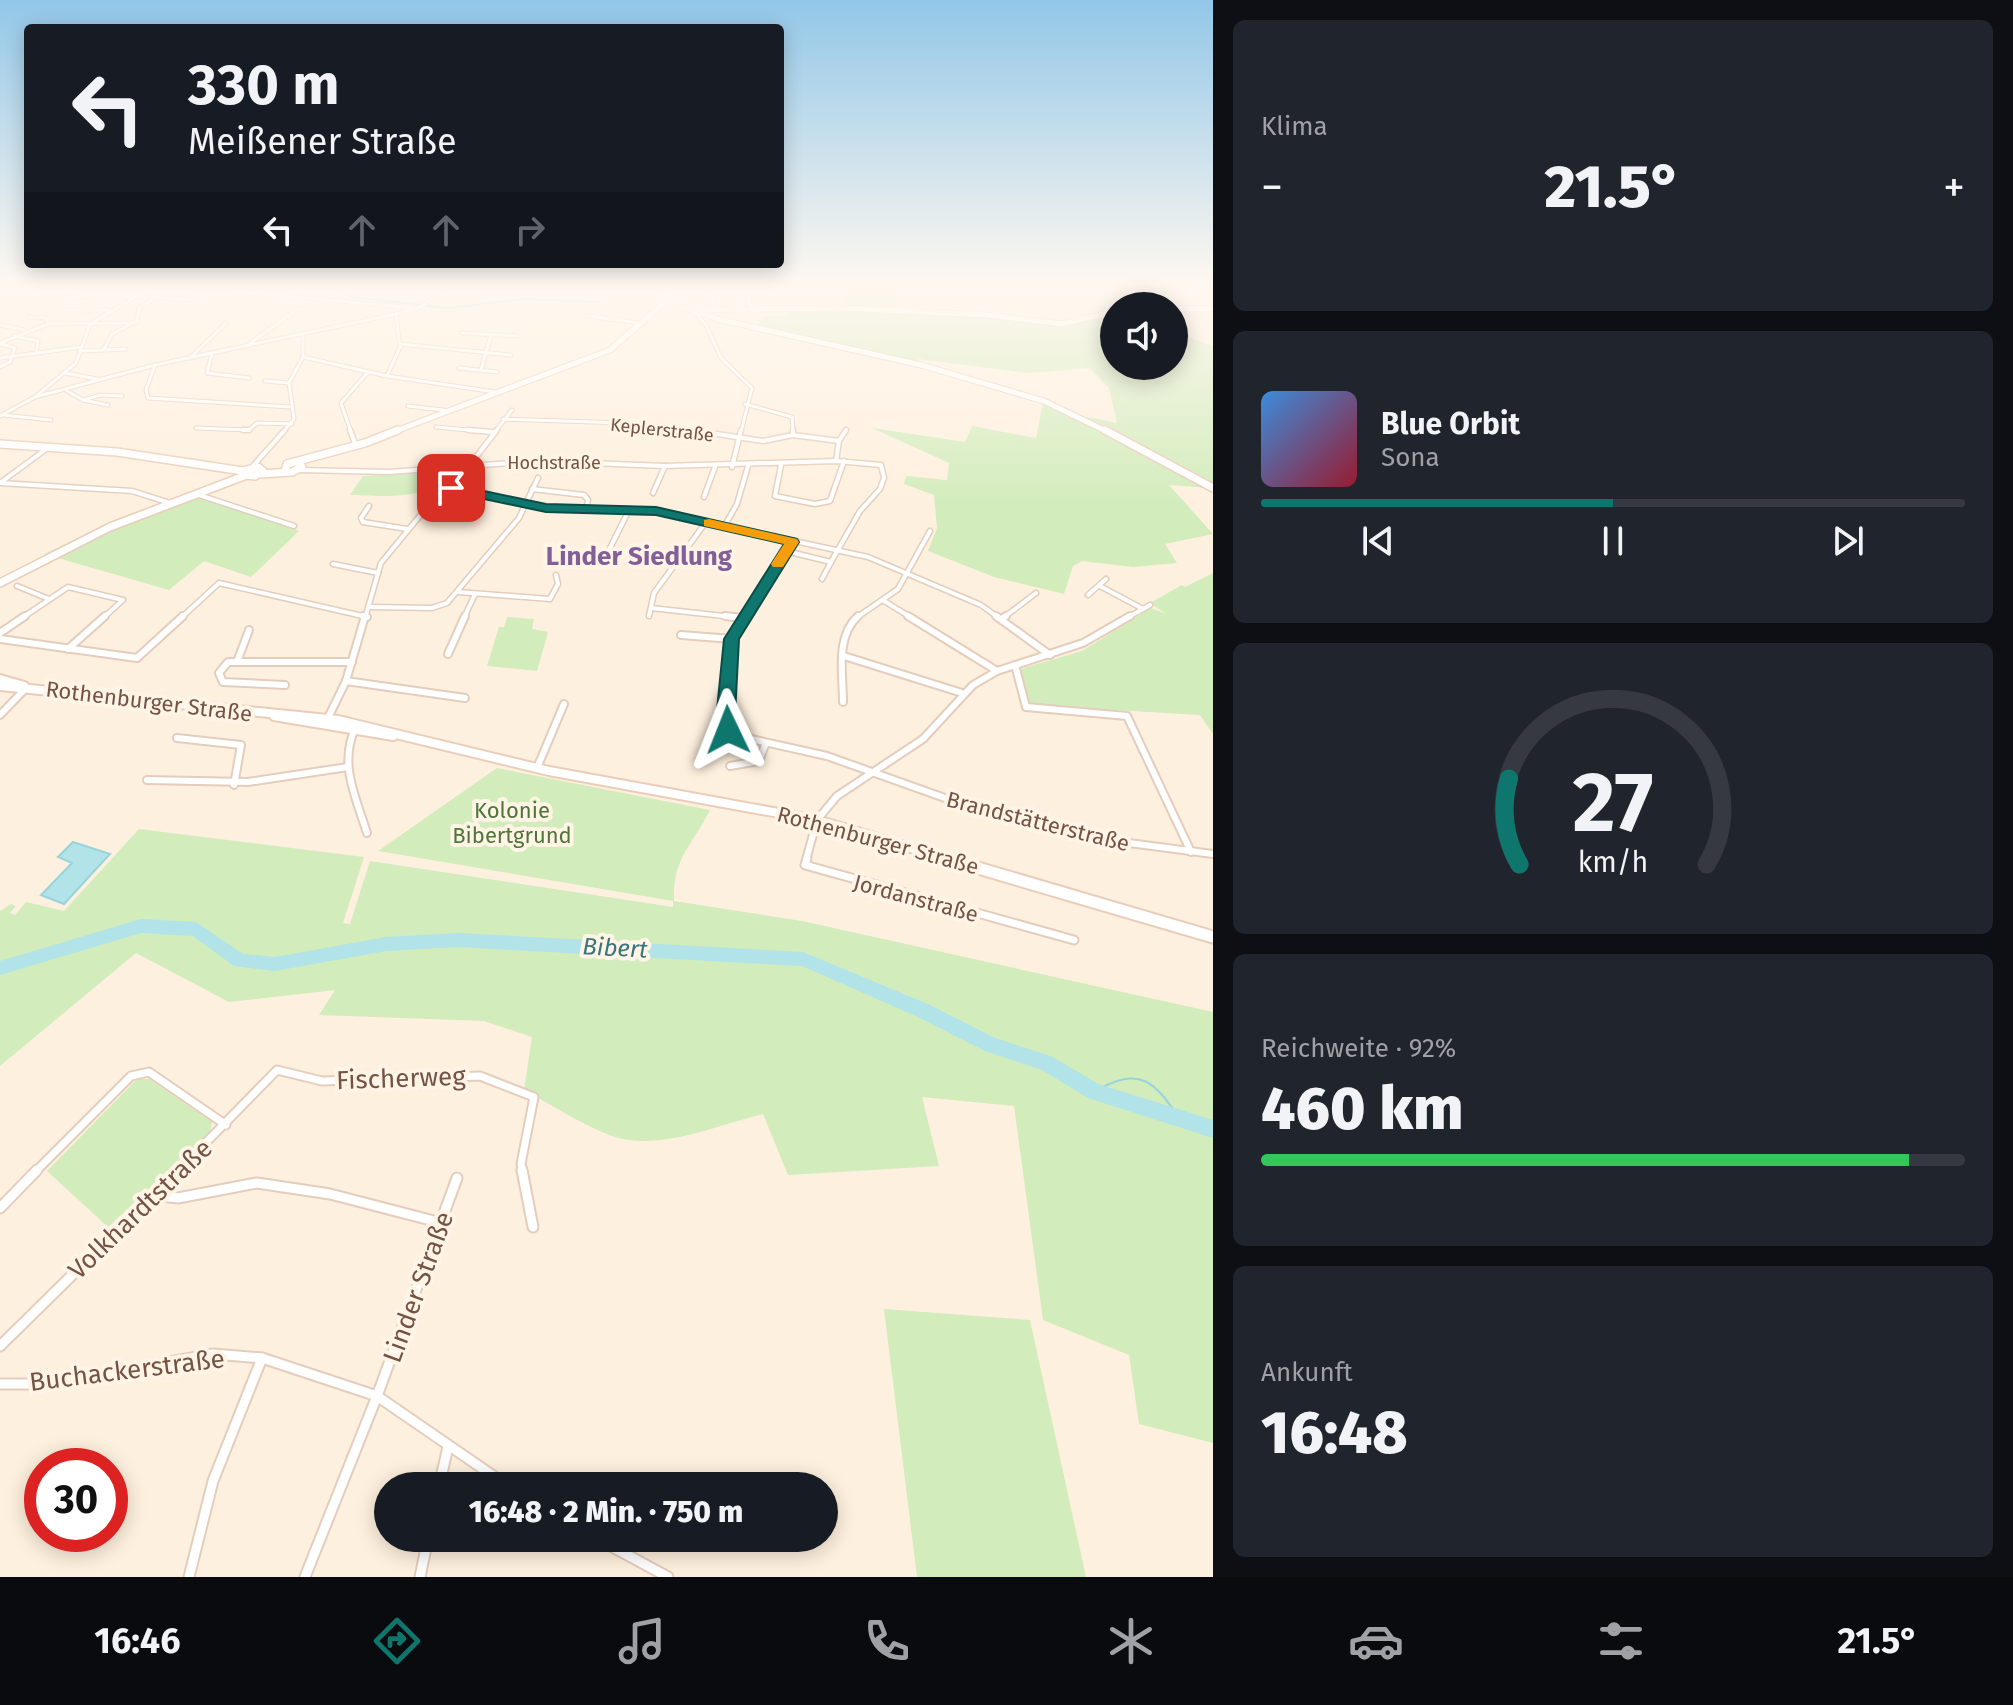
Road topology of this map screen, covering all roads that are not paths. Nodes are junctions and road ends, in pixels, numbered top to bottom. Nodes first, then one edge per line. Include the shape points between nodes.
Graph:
1 (74, 361) edge
2 (177, 361) edge
3 (210, 361) edge
4 (301, 361) edge
5 (319, 361) edge
6 (393, 361) edge
7 (484, 361) edge
8 (585, 361) edge
9 (724, 361) edge
10 (897, 361) edge
11 (155, 365) junction
12 (459, 368) dead end
13 (481, 370) junction
14 (368, 372) junction
15 (497, 372) dead end
16 (65, 373) junction
17 (387, 376) junction
18 (249, 378) dead end
19 (100, 380) junction
20 (265, 381) dead end
21 (289, 383) junction
22 (67, 391) junction
23 (495, 392) junction
24 (122, 396) dead end
25 (35, 397) junction
26 (83, 400) junction
27 (745, 404) junction
28 (108, 405) dead end
29 (408, 406) dead end
30 (291, 407) junction
31 (512, 410) dead end
32 (451, 411) junction
33 (1, 414) edge
34 (503, 419) junction
35 (51, 420) dead end
36 (292, 424) junction
37 (436, 427) dead end
38 (196, 428) dead end
39 (846, 430) dead end
40 (493, 432) junction
41 (793, 435) junction
42 (736, 438) junction
43 (839, 441) junction
44 (0, 444) edge
45 (356, 446) junction
46 (49, 447) junction
47 (836, 461) junction
48 (844, 461) junction
49 (781, 465) junction
50 (300, 466) junction
51 (469, 466) junction
52 (665, 466) junction
53 (748, 466) junction
54 (252, 467) junction
55 (715, 467) junction
56 (732, 467) junction
57 (457, 468) junction
58 (261, 472) junction
59 (244, 474) junction
60 (538, 478) dead end
61 (0, 483) edge
62 (451, 488) junction
63 (1213, 488) edge
64 (532, 489) junction
65 (653, 493) dead end
66 (196, 494) junction
67 (704, 497) dead end
68 (170, 503) junction
69 (525, 505) junction
70 (369, 506) dead end
71 (586, 510) junction
72 (629, 510) junction
73 (706, 522) junction
74 (294, 526) dead end
75 (724, 527) junction
76 (407, 529) junction
77 (930, 531) dead end
78 (792, 542) junction
79 (609, 550) dead end
80 (836, 550) junction
81 (786, 551) junction
82 (831, 562) junction
83 (333, 564) dead end
84 (908, 571) junction
85 (378, 573) junction
86 (556, 575) dead end
87 (822, 579) dead end
88 (1106, 579) dead end
89 (0, 583) edge
90 (17, 586) dead end
91 (1100, 586) junction
92 (458, 592) junction
93 (1036, 593) dead end
94 (475, 594) junction
95 (1088, 595) dead end
96 (49, 599) junction
97 (884, 601) junction
98 (1150, 605) dead end
99 (370, 607) junction
100 (651, 608) junction
101 (1143, 609) junction
102 (649, 616) dead end
103 (367, 617) junction
104 (742, 618) junction
105 (1003, 618) junction
106 (249, 630) dead end
107 (0, 633) edge
108 (681, 635) dead end
109 (0, 639) edge
110 (732, 639) junction
111 (67, 649) junction
112 (448, 654) dead end
113 (1050, 655) junction
114 (844, 656) junction
115 (237, 662) junction
116 (352, 662) junction
117 (1015, 665) junction
118 (997, 671) junction
119 (0, 679) edge
120 (346, 681) junction
121 (285, 685) dead end
122 (0, 686) edge
123 (28, 687) junction
124 (962, 693) junction
125 (465, 698) dead end
126 (843, 702) dead end
127 (564, 704) dead end
128 (0, 715) edge
129 (325, 722) junction
130 (355, 728) junction
131 (177, 738) dead end
132 (765, 745) junction
133 (730, 766) dead end
134 (348, 767) junction
135 (537, 768) junction
136 (866, 773) junction
137 (147, 780) dead end
138 (234, 785) junction
139 (817, 820) junction
140 (367, 833) dead end
141 (1191, 852) junction
142 (1213, 854) edge
143 (1213, 937) edge
144 (1074, 940) dead end
145 (277, 1070) joint
146 (226, 1125) junction
147 (457, 1178) dead end
148 (152, 1195) junction
149 (0, 1208) edge
150 (442, 1223) junction
151 (533, 1227) dead end
152 (0, 1346) edge
153 (262, 1358) junction
154 (0, 1384) edge
155 (377, 1396) junction
156 (448, 1447) junction
157 (442, 1472) edge
158 (486, 1472) edge
159 (425, 1552) edge
160 (622, 1552) edge
161 (189, 1577) edge
162 (305, 1577) edge
163 (420, 1577) edge
164 (668, 1577) edge

1 - 16 street
2 - 11 street
3 - 18 street via 207,373
4 - 21 street
5 - 14 street
6 - 17 street
7 - 13 street
8 - 23 street
9 - 27 street via 751,386
10 - 63 street via 1044,401
11 - 19 street
11 - 30 street via 148,398
12 - 13 street
13 - 15 street
14 - 17 street
14 - 45 street via 341,403
16 - 19 street
16 - 25 street
17 - 23 street
19 - 22 street
20 - 21 street
21 - 30 street
22 - 25 street
22 - 26 street
23 - 32 street
24 - 26 street
25 - 33 street
26 - 28 street
27 - 41 street via 792,417
27 - 42 street
29 - 32 street
30 - 36 street
31 - 34 street
32 - 45 street
33 - 35 street
34 - 40 street
34 - 42 street, Keplerstraße via 690,430
36 - 38 street via 257,423 249,430
36 - 54 street
37 - 40 street
39 - 43 street
40 - 51 street
41 - 42 street, Keplerstraße via 784,441
41 - 43 street, Keplerstraße
42 - 56 street
43 - 47 street
44 - 46 street
45 - 50 street
46 - 59 street via 117,452
46 - 61 street
47 - 48 street, Hochstraße
47 - 49 street, Hochstraße
48 - 49 street via 830,501 822,505 775,496
48 - 80 street, Hochstraße via 877,462 884,478
49 - 53 street, Hochstraße
50 - 57 street, Hochstraße via 389,472
50 - 58 street
51 - 52 street, Hochstraße via 555,461
51 - 57 street, Hochstraße
52 - 55 street, Hochstraße
52 - 65 street
53 - 56 street, Hochstraße
53 - 75 street
54 - 58 street
54 - 59 street
55 - 56 street, Hochstraße
55 - 67 street
57 - 62 street via 460,476
58 - 59 street
59 - 66 street
60 - 64 street
61 - 68 street via 132,491
62 - 69 street
62 - 76 street
64 - 69 street
64 - 71 street via 584,495
66 - 68 street
66 - 74 street
68 - 89 street
69 - 71 street
69 - 92 street
70 - 76 street via 363,522
71 - 72 street
72 - 73 street
72 - 79 street
73 - 75 street
73 - 100 street via 654,593
75 - 78 street
76 - 85 street
77 - 84 street
78 - 80 street
78 - 81 street, Brandstätterstraße
80 - 82 street
80 - 84 street
81 - 82 street
81 - 104 street, Brandstätterstraße
82 - 87 street
83 - 85 street
84 - 97 street
84 - 105 street
85 - 99 street
86 - 94 street via 558,584 550,599
88 - 91 street
90 - 96 street
91 - 95 street
91 - 101 street
92 - 94 street
92 - 99 street via 432,608
93 - 105 street
94 - 112 street
96 - 107 street
96 - 111 street via 76,587 123,600
97 - 114 street via 853,619
97 - 118 street
98 - 101 street
99 - 103 street
100 - 102 street
100 - 104 street
101 - 113 street
103 - 111 street via 219,583 137,658
103 - 116 street
104 - 110 street, Brandstätterstraße
105 - 113 street
106 - 115 street
108 - 110 street
109 - 111 street
110 - 132 street, Brandstätterstraße via 724,722 733,735
113 - 117 street
114 - 124 street
114 - 126 street
115 - 116 street
115 - 121 street via 223,666 218,678
116 - 120 street
117 - 118 street
117 - 141 street via 1026,707 1127,716
118 - 124 street
119 - 123 street, Rothenburger Straße
120 - 125 street
120 - 129 street
122 - 123 street, Rothenburger Straße
123 - 128 street, Rothenburger Straße
123 - 129 street, Rothenburger Straße
124 - 136 street via 923,739
127 - 135 street
129 - 130 street, Rothenburger Straße
130 - 134 street via 347,740
130 - 135 street, Rothenburger Straße
131 - 138 street via 241,745
132 - 133 street via 759,761
132 - 136 street, Brandstätterstraße via 827,756
134 - 138 street
134 - 140 street
135 - 139 street, Rothenburger Straße
136 - 139 street
136 - 141 street, Brandstätterstraße via 1091,838
137 - 138 street
139 - 143 street, Rothenburger Straße
139 - 144 street, Jordanstraße via 805,865
141 - 142 street, Brandstätterstraße
145 - 146 street, Volkhardtstraße
145 - 151 street, Fischerweg via 322,1081 480,1076 534,1097 521,1164
146 - 148 street, Volkhardtstraße
146 - 149 street via 141,1071
147 - 150 street, Linder Straße
148 - 150 street via 178,1198 257,1183 330,1194
148 - 152 street, Volkhardtstraße
150 - 155 street, Linder Straße
153 - 154 street, Buchackerstraße via 213,1354 51,1384
153 - 155 street, Buchackerstraße
153 - 161 street via 213,1481
155 - 156 street, Buchackerstraße
155 - 162 street, Linder Straße
156 - 157 street
156 - 158 street, Buchackerstraße
159 - 163 street
160 - 164 street

